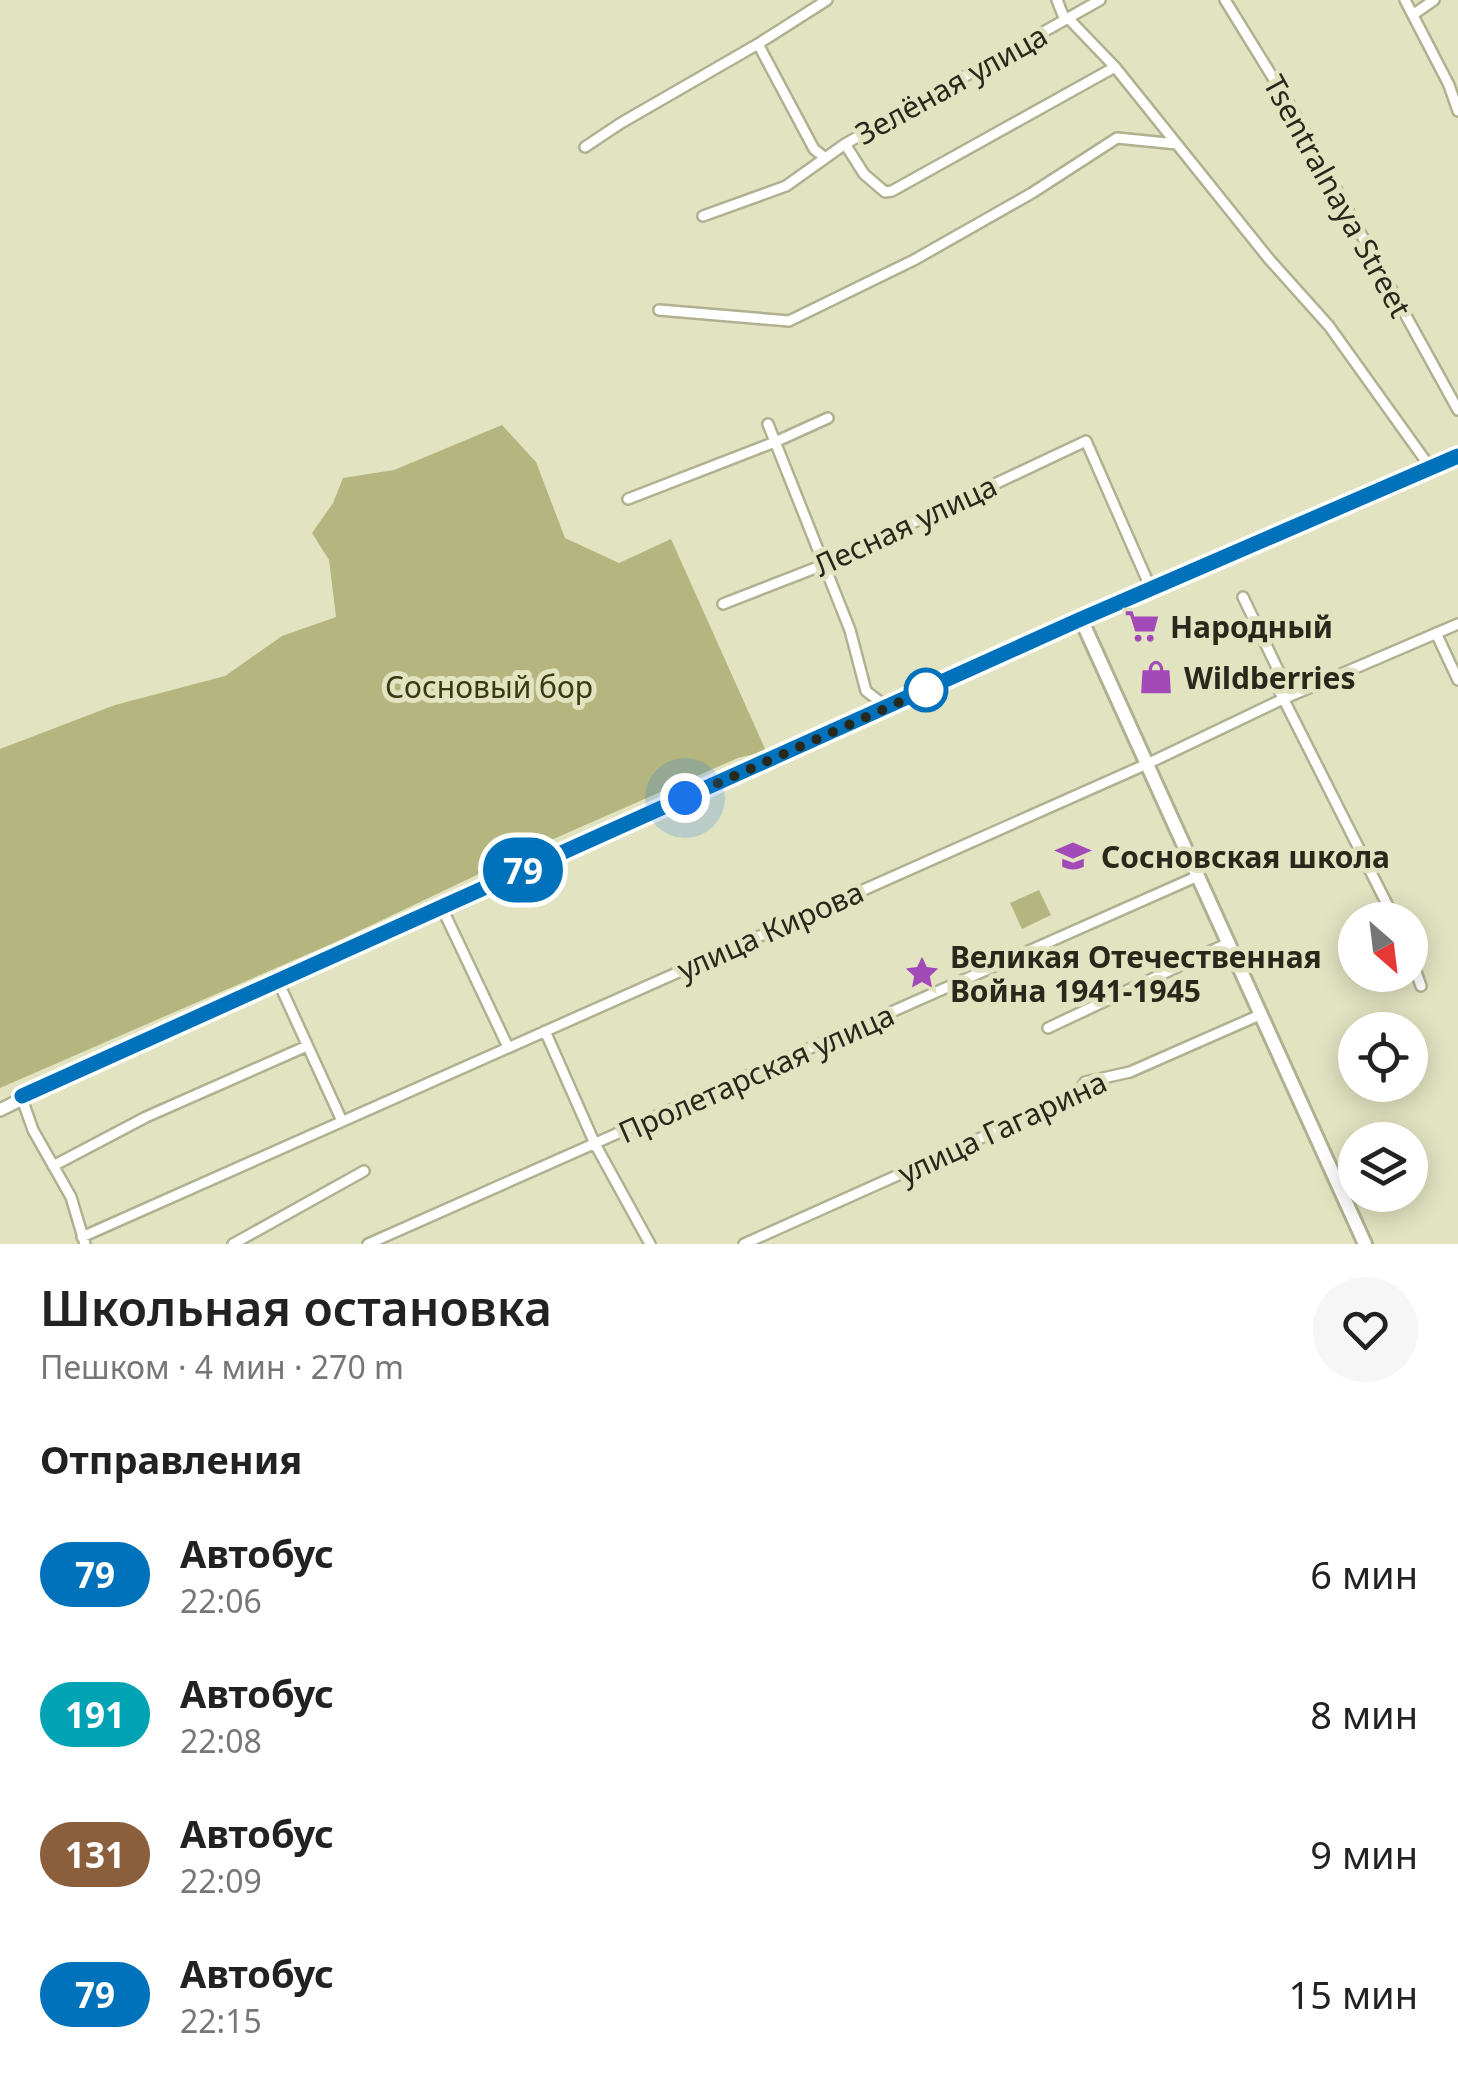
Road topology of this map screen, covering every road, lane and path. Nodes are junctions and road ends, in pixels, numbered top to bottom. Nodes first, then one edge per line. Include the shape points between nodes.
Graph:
1 (827, 0) edge
2 (1057, 0) edge
3 (1100, 0) edge
4 (1225, 0) edge
5 (1405, 0) edge
6 (1434, 0) edge
7 (1414, 14) junction
8 (1067, 19) junction
9 (758, 44) junction
10 (1115, 66) junction
11 (1458, 111) edge
12 (845, 144) junction
13 (1178, 144) junction
14 (584, 148) dead end
15 (824, 157) junction
16 (703, 216) dead end
17 (660, 310) dead end
18 (1458, 410) edge
19 (828, 418) dead end
20 (768, 424) dead end
21 (775, 442) junction
22 (1458, 456) edge
23 (1430, 467) junction
24 (628, 499) dead end
25 (823, 564) junction
26 (1151, 589) junction
27 (1243, 597) dead end
28 (723, 604) dead end
29 (1081, 619) junction
30 (1458, 624) edge
31 (1436, 634) junction
32 (1458, 680) edge
33 (1283, 699) junction
34 (887, 707) junction
35 (1146, 764) junction
36 (1198, 876) junction
37 (1386, 902) edge
38 (442, 908) junction
39 (1228, 943) junction
40 (277, 979) junction
41 (1262, 1014) junction
42 (1048, 1028) dead end
43 (544, 1031) junction
44 (307, 1046) junction
45 (508, 1047) junction
46 (22, 1096) junction
47 (0, 1110) edge
48 (342, 1122) junction
49 (595, 1144) junction
50 (53, 1166) junction
51 (364, 1172) dead end
52 (83, 1240) edge
53 (233, 1244) edge
54 (368, 1244) edge
55 (650, 1244) edge
56 (744, 1244) edge
57 (1364, 1244) edge

1 - 9 street
2 - 8 street
3 - 8 street, Зелёная улица
4 - 18 street, Tsentralnaya Street
5 - 7 street
6 - 7 street
7 - 11 street
8 - 10 street
8 - 12 street, Зелёная улица
9 - 14 street
9 - 15 street
10 - 12 street via 892,191 875,185
10 - 13 street
12 - 15 street, Зелёная улица
13 - 17 street via 1118,138 931,250 789,321
13 - 23 street via 1329,326
15 - 16 street, Зелёная улица via 786,186
19 - 21 street
20 - 21 street
21 - 24 street
21 - 25 street
22 - 23 main road
23 - 26 main road
25 - 26 street, Лесная улица via 1086,441
25 - 28 street, Лесная улица
25 - 34 street via 866,691
26 - 29 main road
27 - 33 street via 1280,676
29 - 34 street
29 - 35 main road
30 - 31 street, улица Кирова
31 - 32 street
31 - 33 street, улица Кирова
33 - 35 street, улица Кирова
33 - 37 street
34 - 38 street
35 - 36 main road
35 - 43 street, улица Кирова
36 - 39 main road
36 - 49 street, Пролетарская улица
38 - 40 street
38 - 45 street
39 - 41 main road
39 - 42 street
40 - 44 street
40 - 46 street
41 - 56 street, улица Гагарина via 1130,1072 1085,1082 1077,1095
41 - 57 main road
43 - 45 street, улица Кирова
43 - 49 street
44 - 48 street
44 - 50 street
45 - 48 street, улица Кирова
46 - 47 street
46 - 50 street
48 - 52 street, улица Кирова
49 - 54 street, Пролетарская улица
49 - 55 street
50 - 52 street via 71,1197
51 - 53 street

